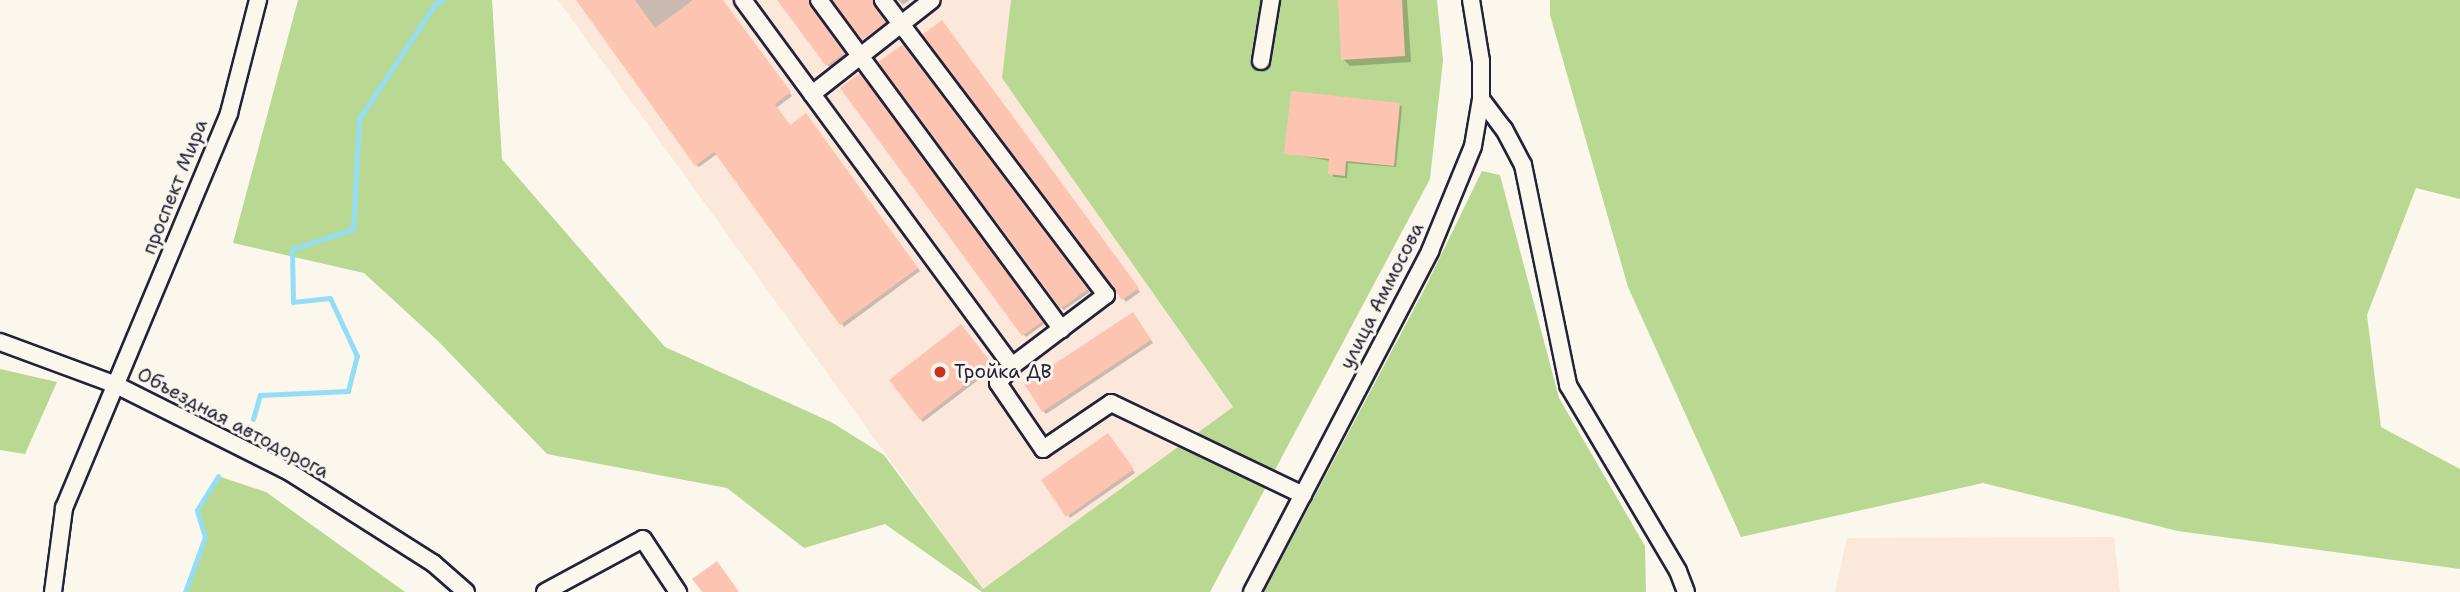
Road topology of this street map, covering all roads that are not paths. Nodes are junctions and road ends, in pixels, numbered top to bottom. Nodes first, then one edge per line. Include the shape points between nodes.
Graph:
1 (258, 0) edge
2 (743, 0) edge
3 (819, 0) edge
4 (883, 0) edge
5 (932, 0) edge
6 (1271, 0) edge
7 (1471, 0) edge
8 (902, 25) junction
9 (861, 57) junction
10 (1261, 61) dead end
11 (812, 94) junction
12 (1481, 99) junction
13 (1062, 329) junction
14 (0, 342) edge
15 (1012, 366) junction
16 (116, 386) junction
17 (1303, 495) junction
18 (53, 592) edge
19 (466, 592) edge
20 (545, 592) edge
21 (678, 592) edge
22 (1252, 592) edge
23 (1686, 592) edge

1 - 16 street, проспект Мира via 229,113
2 - 11 street
3 - 9 street
4 - 8 street
5 - 8 street
6 - 10 street
7 - 12 street, улица Аммосова via 1481,61
8 - 9 street
8 - 13 street via 1106,295
9 - 11 street
9 - 13 street
11 - 15 street
12 - 17 street, улица Аммосова via 1473,146 1430,251
12 - 23 street via 1523,165 1568,385
13 - 15 street
14 - 16 street, Объездная автодорога
15 - 17 street via 998,383 1043,449 1111,403
16 - 18 street, проспект Мира via 64,508
16 - 19 street, Объездная автодорога via 288,471 433,563
17 - 22 street, улица Аммосова
20 - 21 street via 643,539

